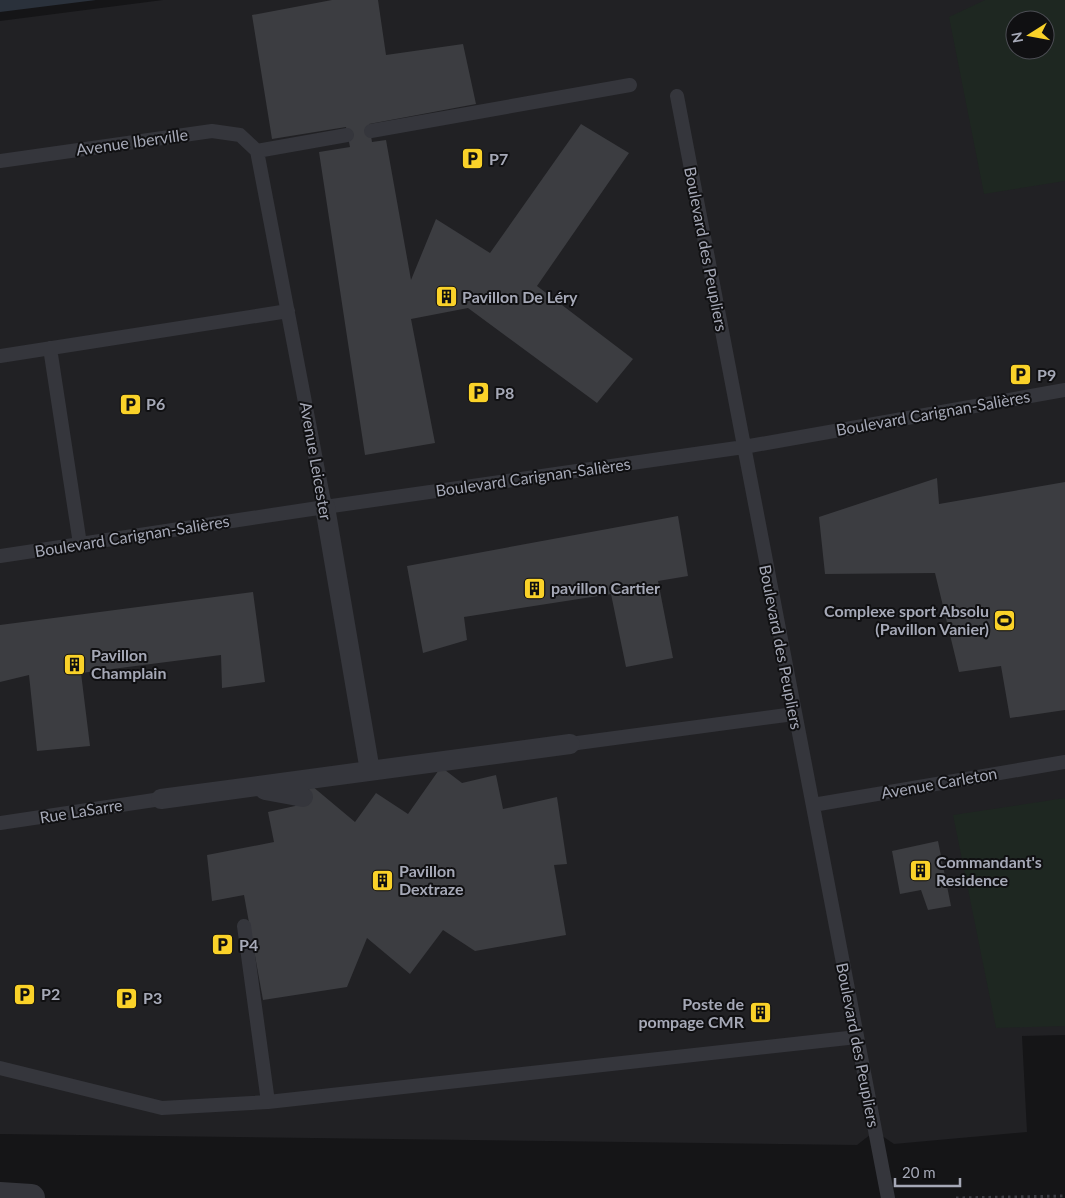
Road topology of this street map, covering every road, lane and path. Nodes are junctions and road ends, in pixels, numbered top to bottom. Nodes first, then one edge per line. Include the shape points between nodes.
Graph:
1 (630, 85) dead end
2 (677, 96) dead end
3 (371, 131) dead end
4 (347, 136) dead end
5 (257, 152) junction
6 (0, 161) edge
7 (288, 311) junction
8 (50, 348) junction
9 (0, 356) edge
10 (1065, 390) edge
11 (744, 447) junction
12 (325, 507) junction
13 (80, 544) junction
14 (0, 556) edge
15 (794, 714) junction
16 (570, 744) joint
17 (1065, 762) edge
18 (411, 765) junction
19 (448, 768) junction
20 (370, 771) junction
21 (251, 787) junction
22 (303, 797) dead end
23 (161, 799) joint
24 (813, 806) junction
25 (0, 823) edge
26 (244, 926) dead end
27 (857, 1037) junction
28 (0, 1068) edge
29 (268, 1102) junction
30 (0, 1196) edge
31 (1065, 1196) edge
32 (31, 1198) edge
33 (888, 1198) edge
34 (956, 1198) edge

1 - 3 lane
2 - 11 lane, Boulevard des Peupliers
4 - 5 lane
5 - 6 lane, Avenue Iberville via 240,135 212,131
5 - 7 lane, Avenue Leicester
7 - 8 lane
7 - 12 lane, Avenue Leicester
8 - 9 lane
8 - 13 lane
10 - 11 lane, Boulevard Carignan-Salières
11 - 12 lane, Boulevard Carignan-Salières
11 - 15 lane, Boulevard des Peupliers
12 - 13 lane, Boulevard Carignan-Salières
12 - 20 street, Avenue Leicester
13 - 14 lane, Boulevard Carignan-Salières
15 - 16 lane
15 - 24 lane, Boulevard des Peupliers
16 - 19 street
17 - 24 lane, Avenue Carleton
18 - 19 street
18 - 19 street
18 - 20 street
20 - 21 street
21 - 22 street
21 - 23 street
23 - 25 lane, Rue LaSarre
24 - 27 lane, Boulevard des Peupliers
26 - 29 lane
27 - 29 lane
27 - 33 lane, Boulevard des Peupliers
28 - 29 lane via 162,1108
30 - 32 street
31 - 34 path

